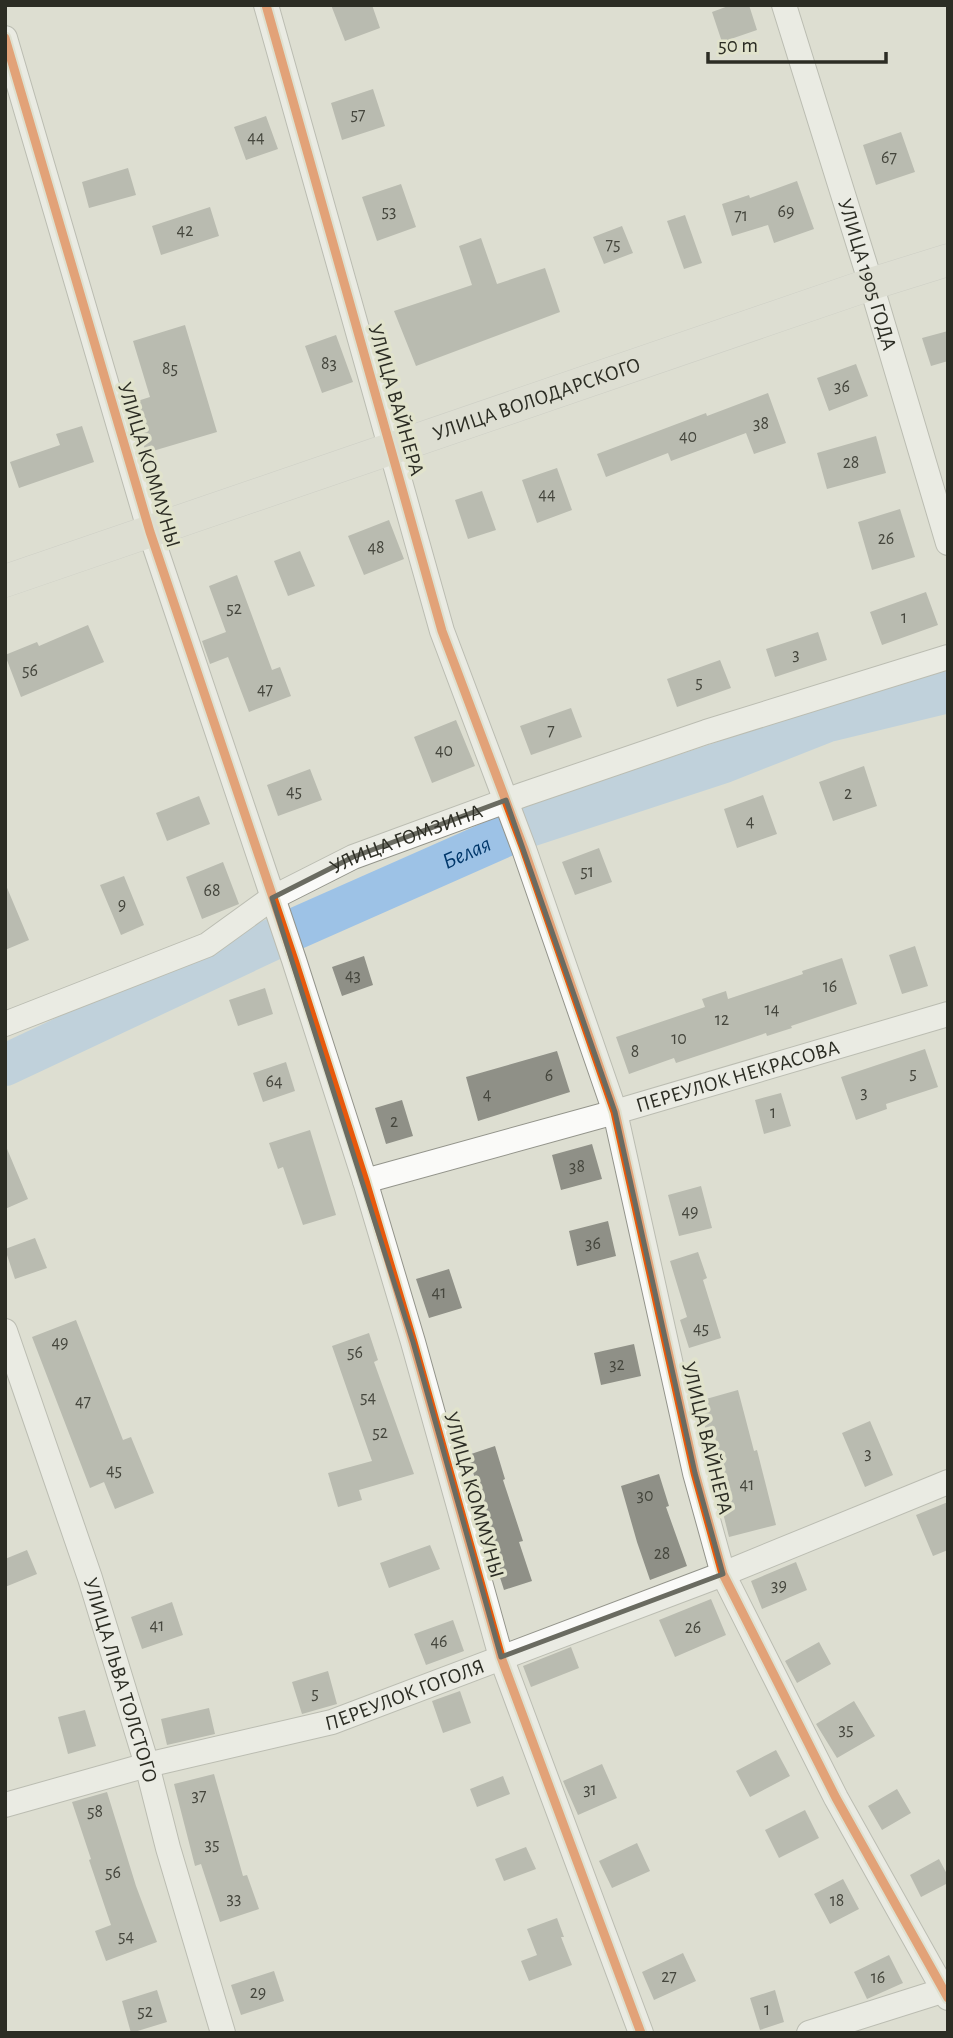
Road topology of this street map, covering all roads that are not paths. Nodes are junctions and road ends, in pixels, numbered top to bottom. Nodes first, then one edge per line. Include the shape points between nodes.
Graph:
1 (266, 5) edge
2 (784, 5) edge
3 (5, 38) edge
4 (948, 260) edge
5 (871, 284) junction
6 (391, 447) junction
7 (150, 532) junction
8 (948, 543) edge
9 (5, 581) edge
10 (948, 657) edge
11 (506, 800) junction
12 (272, 898) junction
13 (948, 1014) edge
14 (5, 1024) edge
15 (615, 1112) junction
16 (365, 1181) junction
17 (5, 1331) edge
18 (948, 1482) edge
19 (723, 1574) junction
20 (501, 1657) junction
21 (147, 1765) junction
22 (5, 1805) edge
23 (946, 1993) edge
24 (223, 2033) edge
25 (641, 2033) edge
26 (809, 2033) edge

1 - 6 street, УЛИЦА ВАЙНЕРА
2 - 5 street, УЛИЦА 1905 ГОДА
3 - 7 street, УЛИЦА КОММУНЫ
4 - 5 main road, УЛИЦА ВОЛОДАРСКОГО
5 - 6 main road, УЛИЦА ВОЛОДАРСКОГО
5 - 8 street, УЛИЦА 1905 ГОДА
6 - 7 main road, УЛИЦА ВОЛОДАРСКОГО
6 - 11 street, УЛИЦА ВАЙНЕРА via 442,631
7 - 9 main road, УЛИЦА ВОЛОДАРСКОГО
7 - 12 street, УЛИЦА КОММУНЫ
10 - 11 street, УЛИЦА ГОМЗИНА
11 - 12 street, УЛИЦА ГОМЗИНА via 353,858
11 - 15 street, УЛИЦА ВАЙНЕРА
12 - 14 street, УЛИЦА ГОМЗИНА via 208,945
12 - 16 street, УЛИЦА КОММУНЫ
13 - 15 street, ПЕРЕУЛОК НЕКРАСОВА
15 - 16 street, ПЕРЕУЛОК НЕКРАСОВА
15 - 19 street, УЛИЦА ВАЙНЕРА via 695,1473
16 - 20 street, УЛИЦА КОММУНЫ
17 - 21 street, УЛИЦА ЛЬВА ТОЛСТОГО via 90,1578
18 - 19 street, ПЕРЕУЛОК ГОГОЛЯ
19 - 20 street, ПЕРЕУЛОК ГОГОЛЯ
19 - 23 street, УЛИЦА ВАЙНЕРА via 836,1798
20 - 21 street, ПЕРЕУЛОК ГОГОЛЯ via 332,1722
20 - 25 street, УЛИЦА КОММУНЫ
21 - 22 street, ПЕРЕУЛОК ГОГОЛЯ
21 - 24 street, УЛИЦА ЛЬВА ТОЛСТОГО
23 - 26 street

